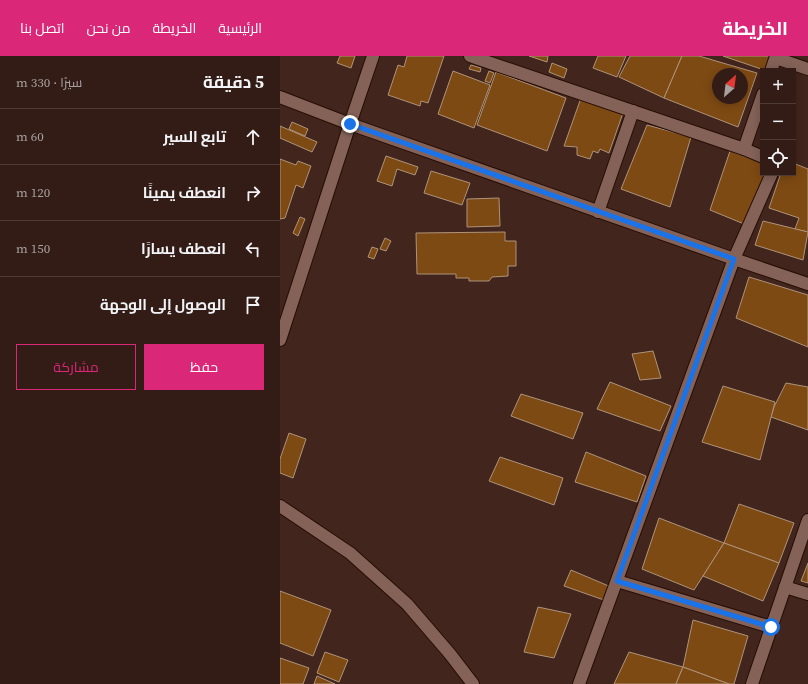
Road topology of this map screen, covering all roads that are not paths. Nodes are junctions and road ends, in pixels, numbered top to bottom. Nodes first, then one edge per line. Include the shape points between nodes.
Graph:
1 (373, 56) edge
2 (470, 56) edge
3 (776, 57) edge
4 (772, 68) edge
5 (808, 69) edge
6 (280, 97) edge
7 (760, 103) edge
8 (633, 111) junction
9 (350, 124) junction
10 (744, 149) junction
11 (760, 156) edge
12 (771, 176) edge
13 (598, 212) junction
14 (734, 259) junction
15 (808, 284) edge
16 (280, 340) edge
17 (280, 506) edge
18 (808, 520) edge
19 (617, 581) junction
20 (785, 587) junction
21 (808, 594) edge
22 (771, 627) junction
23 (473, 684) edge
24 (579, 684) edge
25 (752, 684) edge

1 - 9 street
2 - 8 street
3 - 4 street
3 - 5 street
6 - 9 street
7 - 10 street
8 - 10 street
8 - 13 street
9 - 13 street
9 - 16 street
10 - 11 street
12 - 14 street
13 - 14 street
14 - 15 street
14 - 19 street
17 - 23 street via 350,553 407,604
18 - 20 street
19 - 22 street
19 - 24 street
20 - 21 street
20 - 22 street
22 - 25 street

